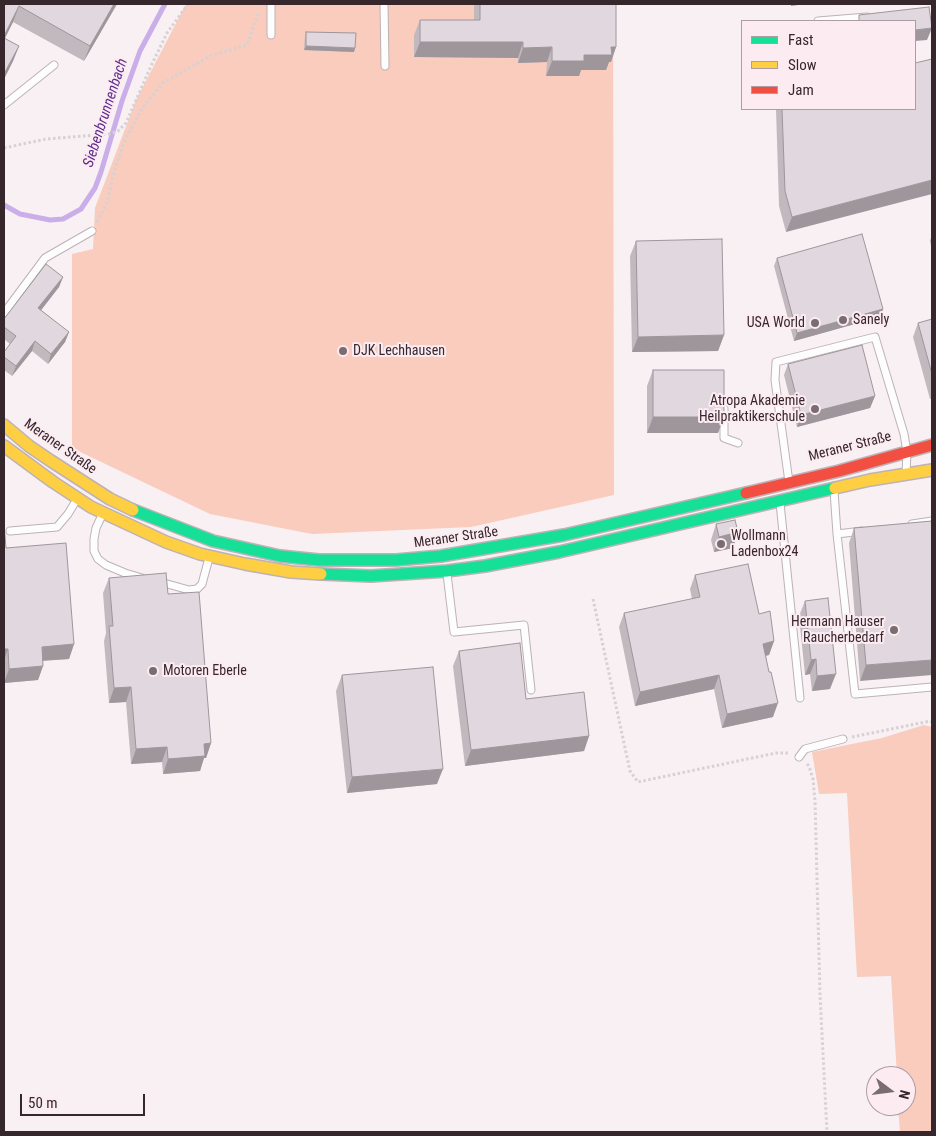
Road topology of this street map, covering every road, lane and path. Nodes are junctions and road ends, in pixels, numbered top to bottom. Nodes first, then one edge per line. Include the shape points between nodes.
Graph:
1 (188, 4) edge
2 (271, 4) edge
3 (384, 4) edge
4 (259, 12) dead end
5 (875, 16) edge
6 (829, 20) edge
7 (271, 35) dead end
8 (54, 65) dead end
9 (384, 66) dead end
10 (4, 104) edge
11 (4, 148) edge
12 (92, 231) joint
13 (4, 313) edge
14 (723, 398) edge
15 (4, 425) edge
16 (738, 443) dead end
17 (932, 445) edge
18 (4, 446) edge
19 (908, 452) junction
20 (932, 470) edge
21 (832, 473) junction
22 (906, 474) junction
23 (789, 483) junction
24 (86, 484) junction
25 (834, 488) junction
26 (792, 497) junction
27 (77, 498) junction
28 (110, 499) junction
29 (779, 500) junction
30 (103, 513) junction
31 (932, 521) edge
32 (904, 525) edge
33 (10, 530) dead end
34 (866, 530) edge
35 (837, 534) junction
36 (213, 541) junction
37 (209, 556) junction
38 (446, 571) junction
39 (593, 599) dead end
40 (932, 687) edge
41 (531, 690) dead end
42 (800, 698) dead end
43 (932, 722) edge
44 (843, 740) joint
45 (799, 756) junction
46 (827, 1132) edge

1 - 11 path via 167,33 126,123 118,131 46,139
2 - 7 lane
3 - 9 lane
4 - 12 path via 247,45 212,55 178,74 163,84 141,110 124,142 107,203
5 - 6 lane
8 - 10 lane
12 - 13 lane via 45,258
14 - 16 lane via 724,438
15 - 24 main road, Meraner Straße
17 - 19 main road, Meraner Straße
18 - 27 main road
19 - 21 main road, Meraner Straße
19 - 22 lane
19 - 23 lane via 875,337 776,362 774,380
20 - 22 main road
21 - 23 main road, Meraner Straße
21 - 25 lane
22 - 25 main road
23 - 26 lane
23 - 36 main road, Meraner Straße via 564,535 442,556 396,560 319,560 280,556
24 - 27 lane
24 - 28 main road, Meraner Straße
25 - 26 main road
25 - 35 lane
26 - 29 main road
27 - 30 main road
27 - 33 lane via 57,527
28 - 30 lane
28 - 36 main road, Meraner Straße
29 - 38 main road via 559,552
29 - 42 lane
30 - 37 main road via 166,542
30 - 37 lane via 95,533 94,551 98,559 125,573 189,590 196,589 202,584
31 - 32 lane
34 - 35 lane
35 - 40 lane via 855,694
36 - 37 lane
37 - 38 main road via 291,572 328,575
38 - 41 lane via 454,632 524,625
39 - 45 path via 630,771 638,782 776,753
43 - 44 path
44 - 45 lane via 805,749
45 - 46 path via 809,766 815,802

